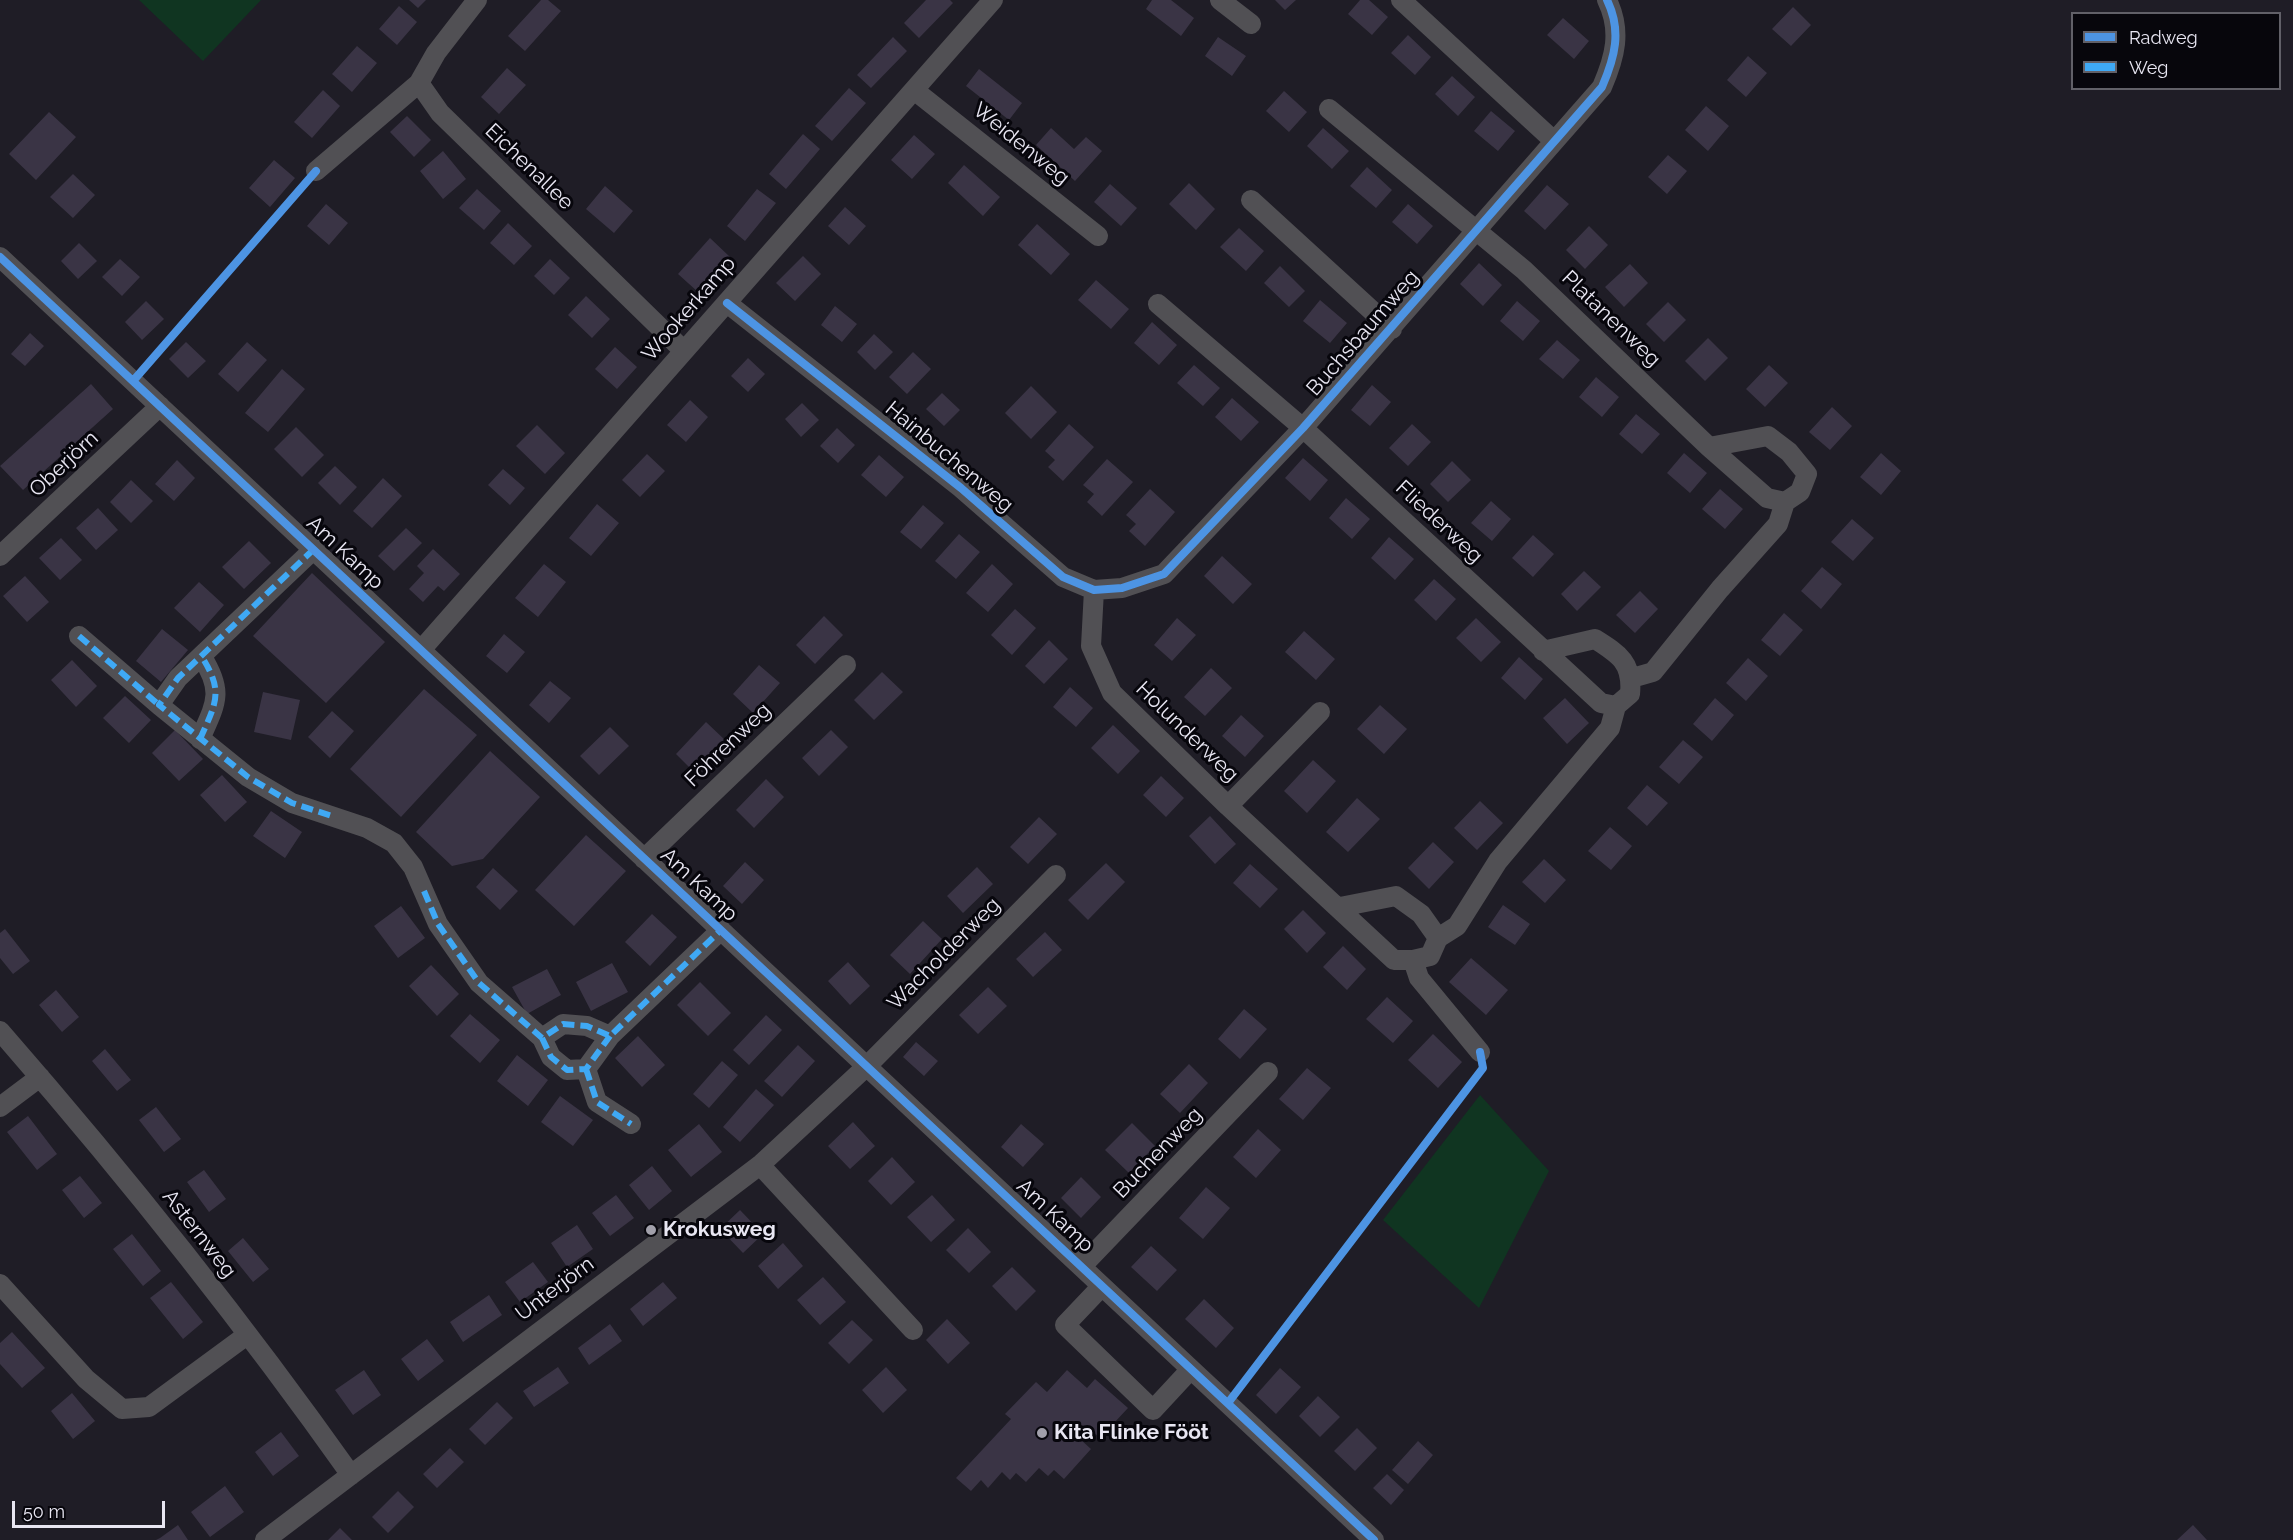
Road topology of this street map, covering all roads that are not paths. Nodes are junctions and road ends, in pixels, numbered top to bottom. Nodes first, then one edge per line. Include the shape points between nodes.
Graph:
1 (477, 0) edge
2 (993, 0) edge
3 (1220, 0) edge
4 (1401, 0) edge
5 (1607, 0) edge
6 (1251, 24) dead end
7 (419, 83) junction
8 (914, 90) junction
9 (1329, 109) dead end
10 (1554, 141) junction
11 (316, 171) dead end
12 (1251, 200) dead end
13 (1475, 231) junction
14 (1098, 236) dead end
15 (0, 257) edge
16 (727, 303) junction
17 (1158, 304) dead end
18 (1392, 329) junction
19 (684, 351) junction
20 (160, 406) junction
21 (1303, 428) junction
22 (1709, 447) junction
23 (1785, 502) junction
24 (314, 549) junction
25 (0, 556) edge
26 (1164, 574) joint
27 (1094, 590) junction
28 (79, 636) dead end
29 (421, 650) junction
30 (1543, 651) junction
31 (202, 657) junction
32 (846, 665) dead end
33 (1632, 678) junction
34 (159, 705) junction
35 (1616, 706) junction
36 (1320, 712) dead end
37 (200, 739) junction
38 (1228, 806) junction
39 (644, 859) junction
40 (1056, 875) dead end
41 (1340, 907) junction
42 (722, 930) junction
43 (1438, 938) junction
44 (1413, 960) junction
45 (0, 1031) edge
46 (610, 1036) junction
47 (542, 1038) junction
48 (1479, 1052) dead end
49 (867, 1066) junction
50 (586, 1069) junction
51 (1268, 1072) dead end
52 (40, 1077) junction
53 (0, 1107) edge
54 (631, 1124) dead end
55 (760, 1165) junction
56 (1082, 1266) junction
57 (0, 1284) edge
58 (1102, 1286) junction
59 (913, 1330) dead end
60 (247, 1335) junction
61 (1191, 1369) junction
62 (351, 1474) junction
63 (266, 1540) edge
64 (1374, 1540) edge

1 - 7 street via 436,53
2 - 8 street, Wookerkamp
3 - 6 street
4 - 10 street
5 - 10 street, Buchsbaumweg via 1614,13 1613,61 1602,87
7 - 11 street
7 - 19 street, Eichenallee via 440,113
8 - 14 street, Weidenweg
8 - 16 street, Wookerkamp
9 - 13 street
10 - 13 street, Buchsbaumweg
12 - 18 street, Buchsbaumweg
13 - 18 street, Buchsbaumweg
13 - 22 street, Platanenweg via 1524,270
15 - 20 street, Am Kamp
16 - 19 street, Wookerkamp
16 - 27 street, Hainbuchenweg via 962,488 1063,576
17 - 21 street
18 - 21 street, Buchsbaumweg
19 - 29 street, Wookerkamp
20 - 24 street, Am Kamp
20 - 25 street, Oberjörn
21 - 26 street, Buchsbaumweg
21 - 30 street, Fliederweg
22 - 23 street, Platanenweg via 1767,498
22 - 23 street via 1768,436 1789,452 1807,474 1800,492
23 - 33 street via 1778,524 1653,672
24 - 29 street, Am Kamp
24 - 31 street
26 - 27 street, Hainbuchenweg via 1122,588
27 - 38 street, Holunderweg via 1091,646 1112,693
28 - 34 street
29 - 39 street, Am Kamp
30 - 33 street via 1594,639 1619,654
30 - 35 street, Fliederweg via 1601,704
31 - 34 street via 178,678
31 - 37 street via 212,673 217,693
32 - 39 street, Föhrenweg
33 - 35 street via 1630,694
34 - 37 street
35 - 43 street via 1610,728 1498,861 1457,926
36 - 38 street, Holunderweg
37 - 47 street via 248,777 292,803 367,828 394,843 413,867 438,924 479,983
38 - 41 street, Holunderweg
39 - 42 street, Am Kamp
40 - 49 street, Wacholderweg
41 - 43 street via 1396,896 1421,914
41 - 44 street, Holunderweg via 1394,960
42 - 46 street
42 - 49 street, Am Kamp
43 - 44 street via 1430,956
44 - 48 street via 1419,978
45 - 52 street, Asternweg
46 - 47 street via 587,1026 563,1024
46 - 50 street
47 - 50 street via 551,1057 567,1070
49 - 55 street, Unterjörn
49 - 56 street, Am Kamp
50 - 54 street via 597,1102
51 - 56 street, Buchenweg
52 - 53 street
52 - 60 street, Asternweg
55 - 59 street
55 - 62 street, Unterjörn
56 - 58 street, Am Kamp
57 - 60 street via 86,1378 122,1409 148,1407
58 - 61 street, Am Kamp
58 - 61 street via 1065,1325 1153,1410
60 - 62 street, Asternweg
61 - 64 street, Am Kamp
62 - 63 street, Unterjörn

